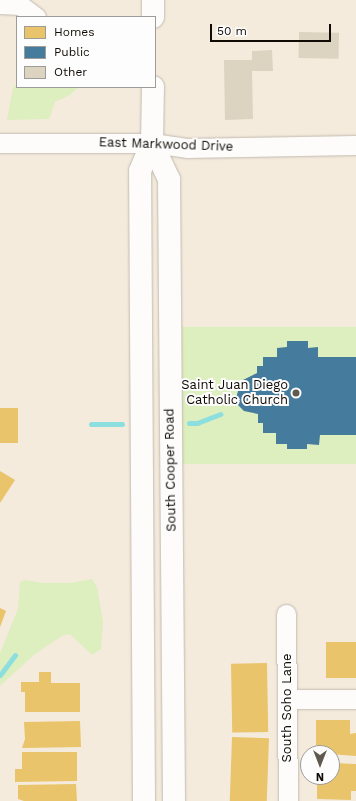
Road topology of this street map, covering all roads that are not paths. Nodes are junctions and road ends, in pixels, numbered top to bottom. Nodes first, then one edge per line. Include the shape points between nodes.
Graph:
1 (153, 0) edge
2 (0, 4) edge
3 (35, 16) edge
4 (153, 16) edge
5 (152, 88) edge
6 (152, 142) junction
7 (0, 143) edge
8 (356, 145) edge
9 (286, 614) dead end
10 (173, 615) junction
11 (142, 616) junction
12 (287, 699) junction
13 (356, 699) edge
14 (144, 801) edge
15 (174, 801) edge
16 (288, 801) edge

1 - 4 main road
2 - 3 street via 20,5
5 - 6 main road, South Cooper Road
6 - 7 street, East Markwood Drive
6 - 8 street, East Markwood Drive via 187,148
6 - 10 main road, South Cooper Road via 169,179
6 - 11 main road, South Cooper Road via 140,171
9 - 12 street, South Soho Lane
10 - 11 main road
10 - 15 main road, South Cooper Road
11 - 14 main road, South Cooper Road
12 - 13 street
12 - 16 street, South Soho Lane

